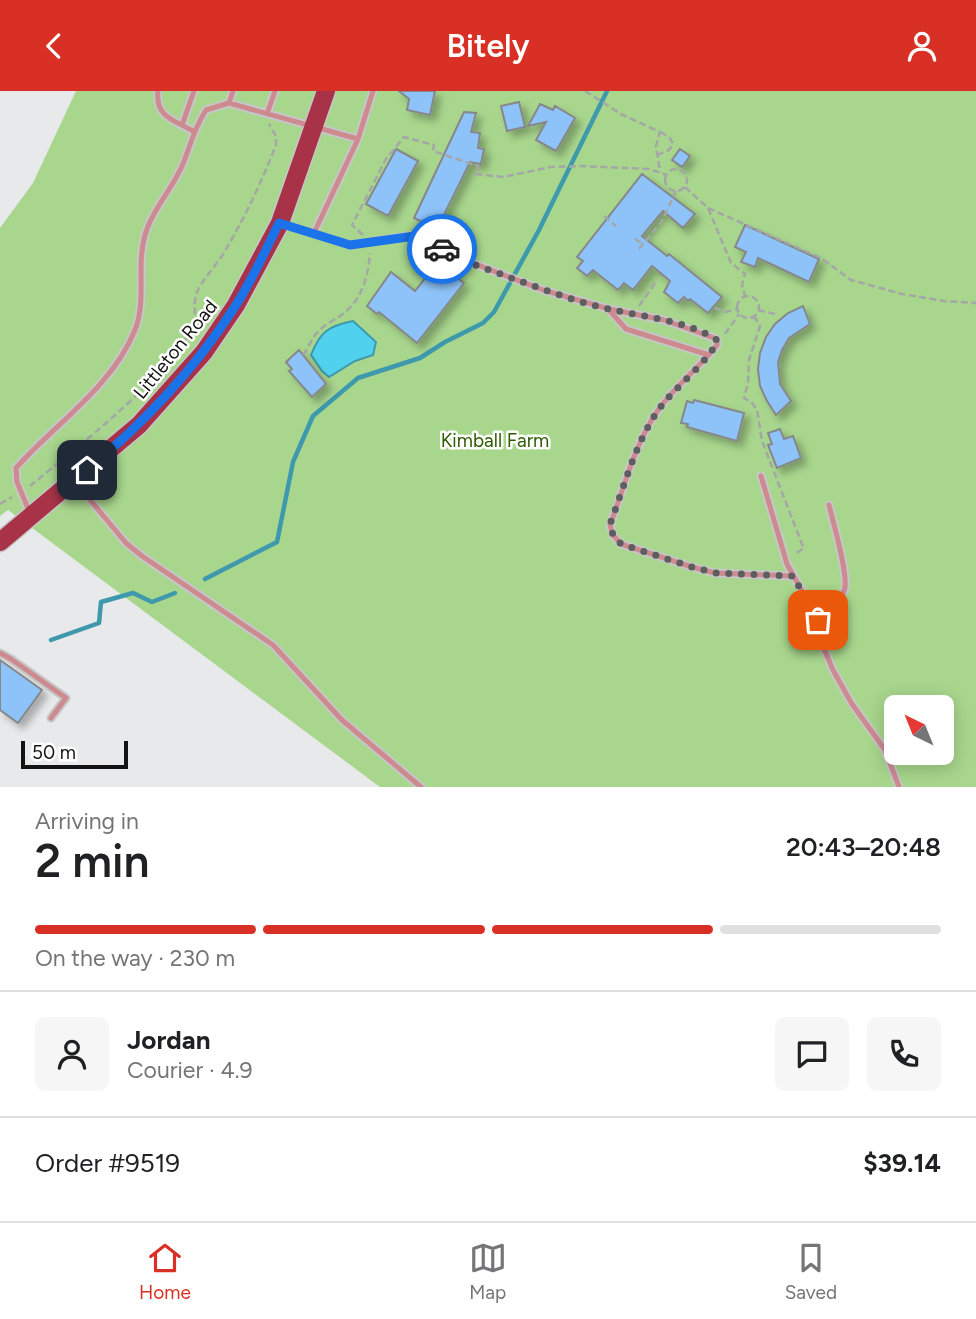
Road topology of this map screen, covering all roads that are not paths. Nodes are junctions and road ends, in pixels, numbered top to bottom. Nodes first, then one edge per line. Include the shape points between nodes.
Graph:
1 (158, 91) edge
2 (194, 91) edge
3 (233, 91) edge
4 (275, 91) edge
5 (326, 91) edge
6 (373, 91) edge
7 (229, 103) junction
8 (267, 114) junction
9 (182, 125) junction
10 (314, 126) junction
11 (193, 131) junction
12 (358, 139) junction
13 (279, 223) junction
14 (314, 233) junction
15 (609, 309) junction
16 (709, 355) junction
17 (761, 477) dead end
18 (74, 480) junction
19 (829, 505) dead end
20 (32, 516) junction
21 (0, 542) edge
22 (793, 576) junction
23 (818, 620) junction
24 (0, 653) edge
25 (51, 718) dead end
26 (421, 787) edge
27 (899, 787) edge

1 - 9 lane via 159,109
2 - 9 lane
3 - 7 lane
4 - 8 lane
5 - 10 main road, Littleton Road
6 - 12 lane
7 - 8 lane
7 - 11 lane via 206,110
8 - 10 lane
9 - 11 lane
10 - 12 lane
10 - 13 main road, Littleton Road
11 - 20 lane via 183,165 145,234 140,266 142,302 125,349 94,390 16,468
12 - 14 lane
13 - 14 lane
13 - 18 main road, Littleton Road via 236,305 204,352 139,425
14 - 15 lane via 350,245 415,236 480,267
15 - 16 lane via 626,329
15 - 16 lane via 702,332 717,340
16 - 22 lane via 649,423 611,530 621,544 715,573
17 - 22 lane
18 - 20 main road, Littleton Road
18 - 26 lane via 127,543 273,645 342,720
19 - 23 lane via 845,588
20 - 21 main road, Littleton Road
22 - 23 lane
23 - 27 lane via 833,670 885,750
24 - 25 lane via 66,698

